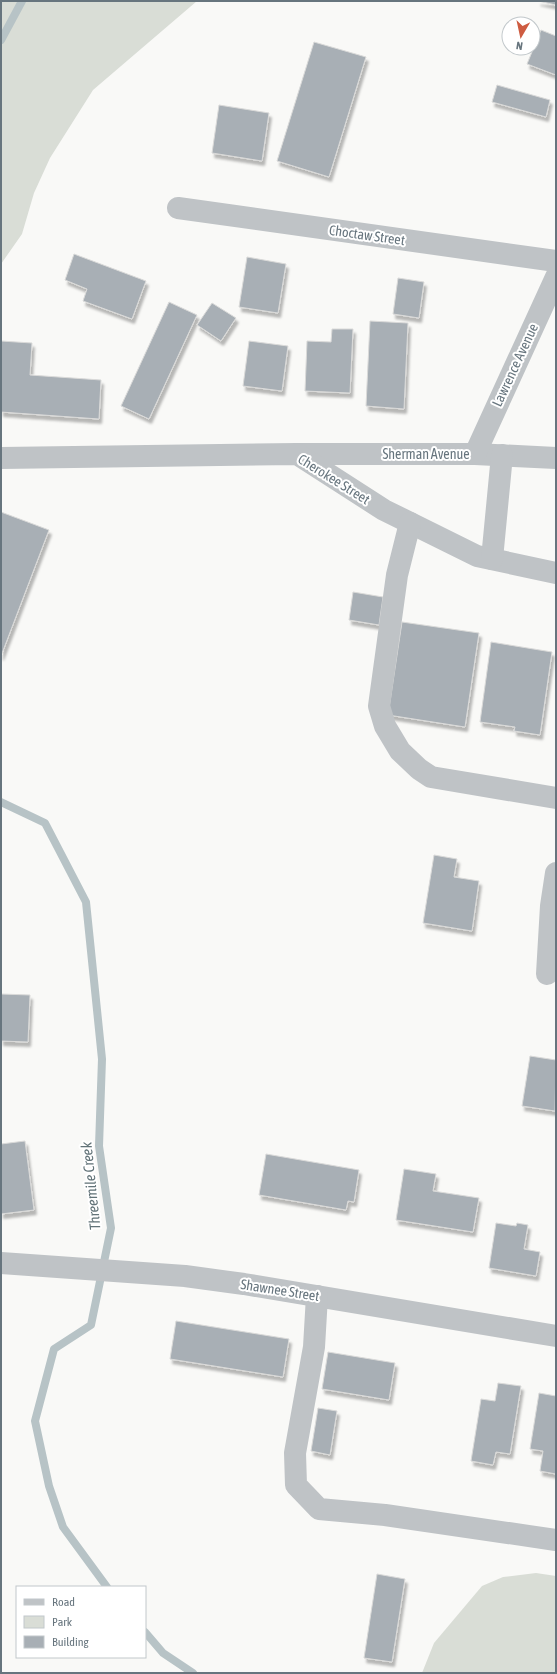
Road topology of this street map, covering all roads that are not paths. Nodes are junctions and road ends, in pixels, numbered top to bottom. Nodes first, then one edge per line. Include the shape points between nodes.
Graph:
1 (178, 208) dead end
2 (556, 262) edge
3 (556, 276) edge
4 (297, 454) junction
5 (475, 454) junction
6 (502, 455) junction
7 (1, 458) edge
8 (556, 458) edge
9 (410, 523) junction
10 (492, 559) junction
11 (556, 573) edge
12 (556, 798) edge
13 (556, 873) edge
14 (547, 974) dead end
15 (3, 1263) edge
16 (316, 1296) junction
17 (556, 1336) edge
18 (556, 1540) edge

1 - 2 street, Choctaw Street
3 - 5 street, Lawrence Avenue
4 - 5 street, Sherman Avenue
4 - 7 street, Cherokee Street
4 - 9 street, Cherokee Street via 384,510
5 - 6 street, Sherman Avenue
6 - 8 street, Sherman Avenue
6 - 10 street
9 - 10 street, Cherokee Street via 477,556
9 - 12 street via 397,574 381,687 379,706 385,726 400,751 432,777
10 - 11 street, Cherokee Street
13 - 14 street via 551,906
15 - 16 street, Shawnee Street via 185,1276
16 - 17 street, Shawnee Street
16 - 18 street via 314,1346 295,1453 296,1485 320,1509 385,1515

